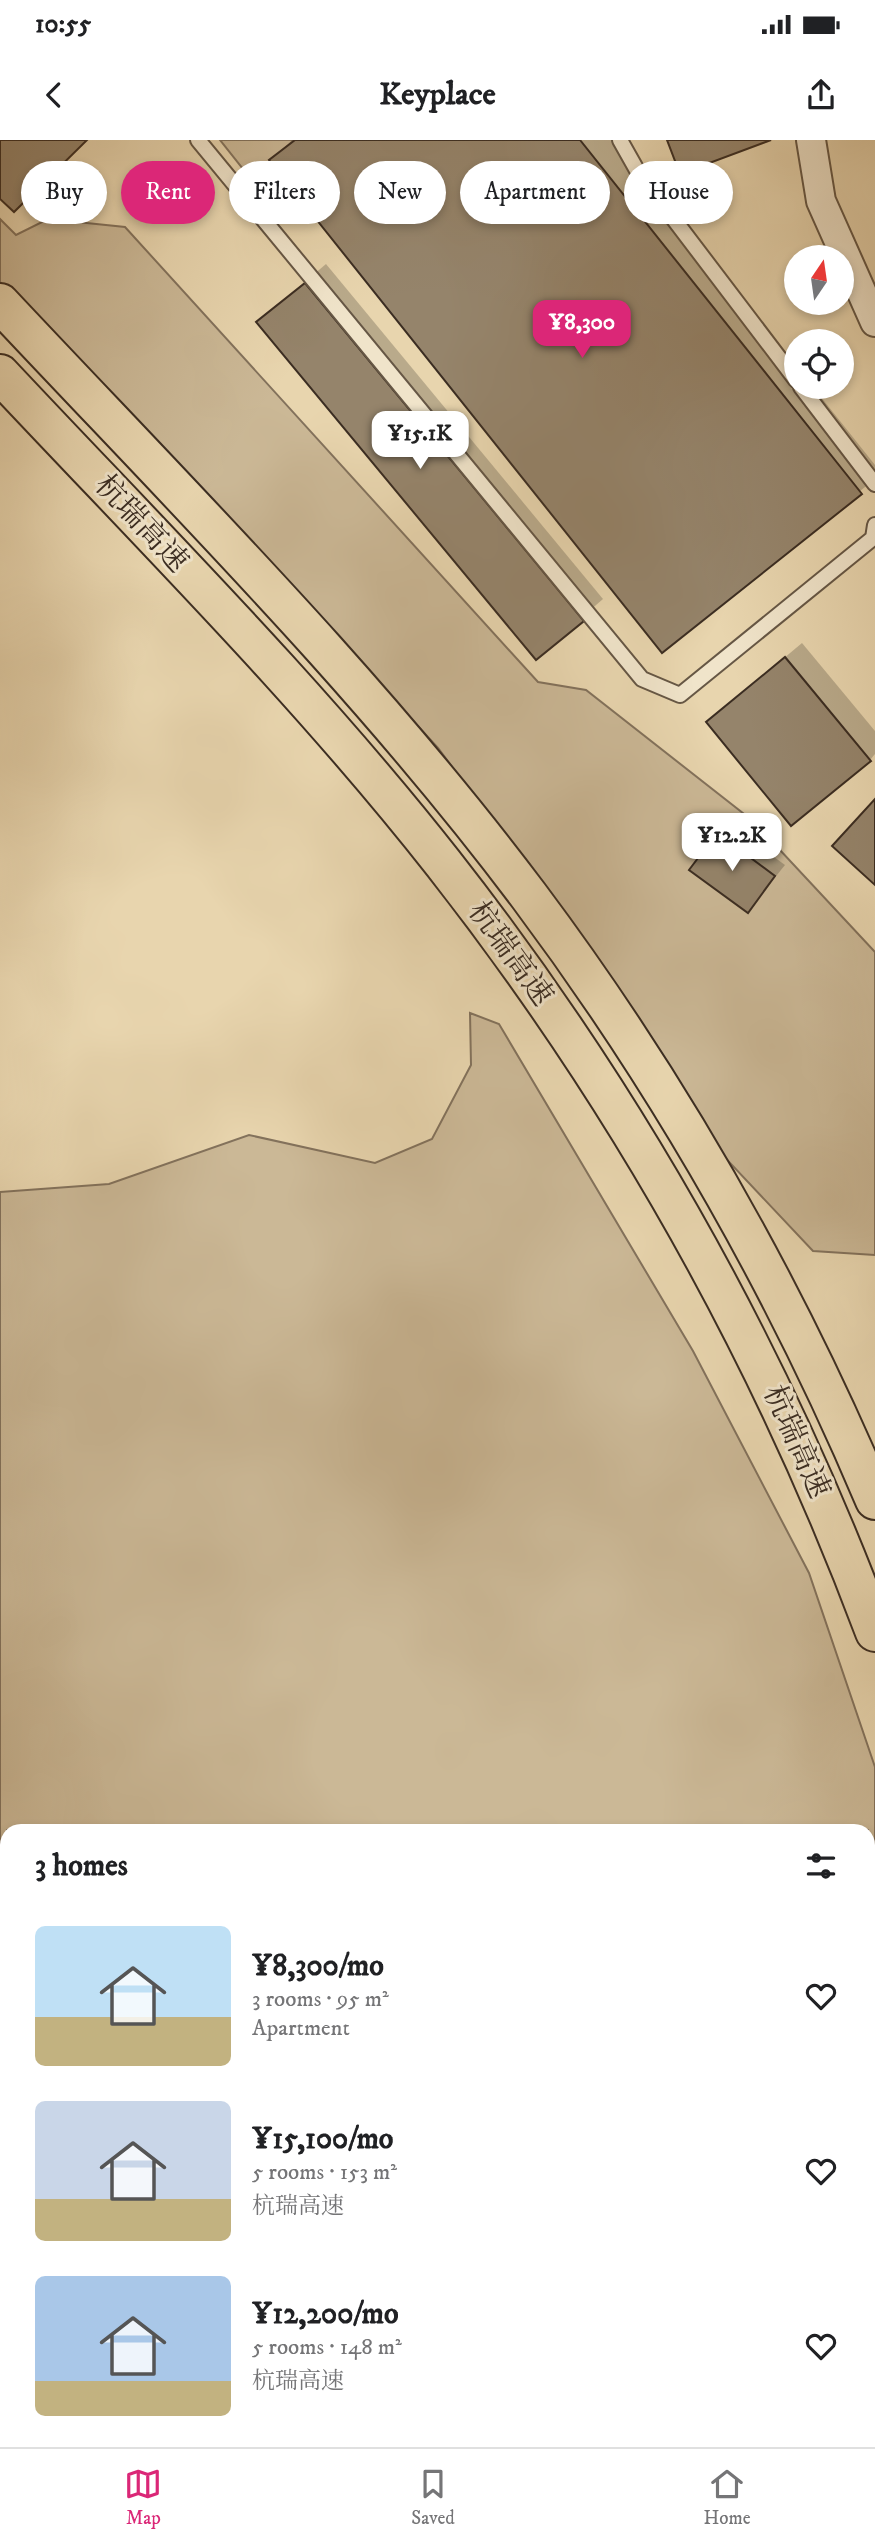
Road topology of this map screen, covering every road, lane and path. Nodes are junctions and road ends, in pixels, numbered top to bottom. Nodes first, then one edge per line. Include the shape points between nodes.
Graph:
1 (198, 140) edge
2 (621, 140) edge
3 (811, 140) edge
4 (0, 303) edge
5 (875, 322) edge
6 (784, 364) edge
7 (0, 374) edge
8 (810, 399) edge
9 (875, 484) edge
10 (875, 525) edge
11 (875, 1500) edge
12 (875, 1632) edge

1 - 10 lane via 642,679 680,695 873,538
2 - 6 lane via 638,172
3 - 5 street via 821,201
4 - 11 highway, 杭瑞高速 via 377,708 566,946 657,1081 732,1205 813,1363
7 - 12 highway, 杭瑞高速 via 340,740 442,863 548,1005 653,1167 723,1290 813,1478
8 - 9 lane

